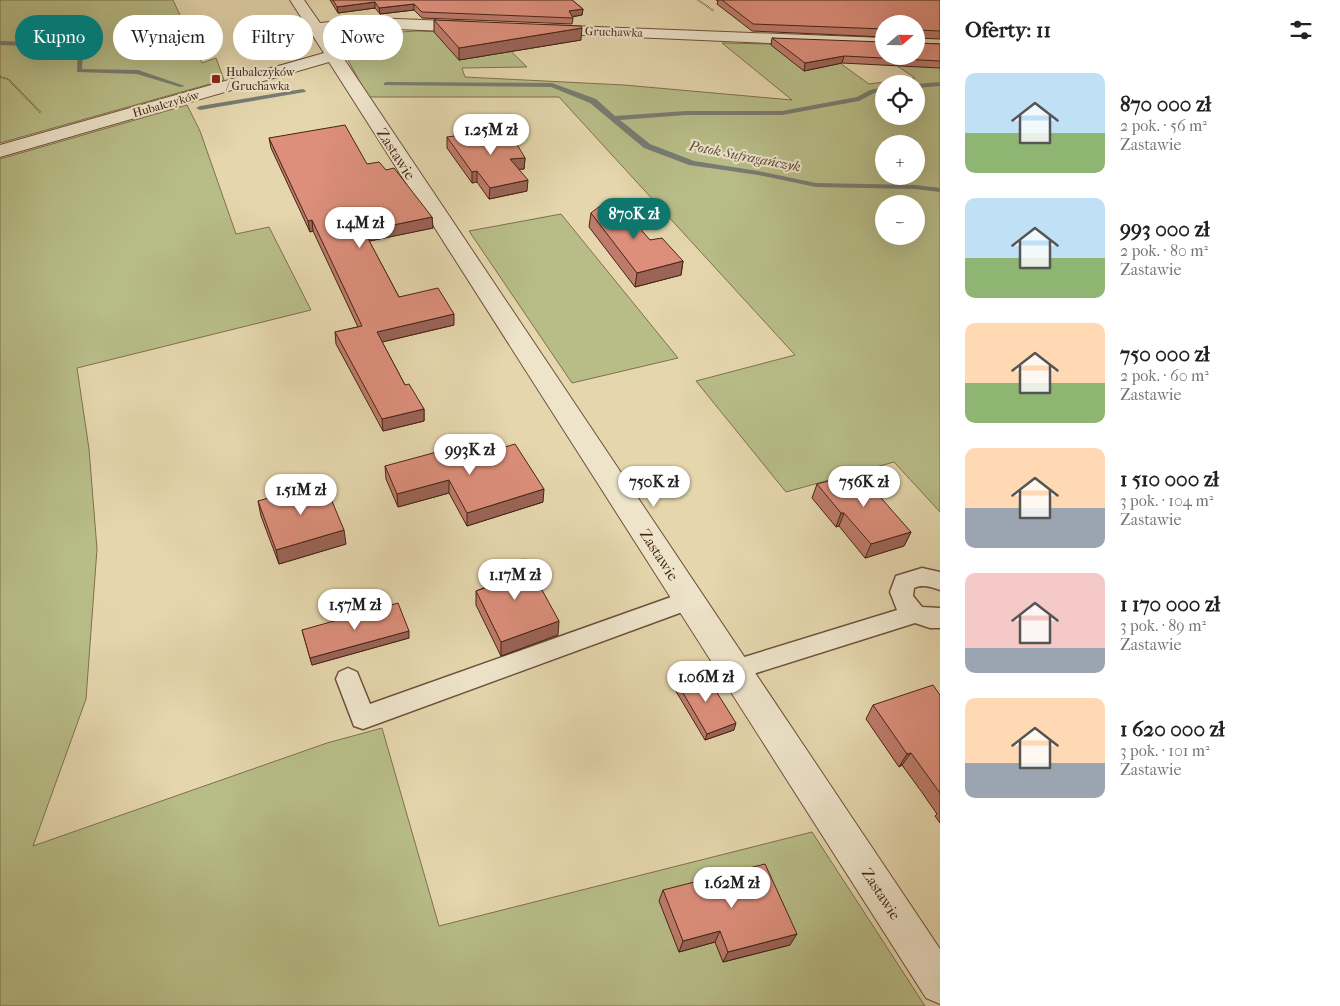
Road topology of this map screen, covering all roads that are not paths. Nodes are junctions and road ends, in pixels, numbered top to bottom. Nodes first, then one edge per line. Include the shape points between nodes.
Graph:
1 (296, 0) edge
2 (488, 27) edge
3 (314, 28) junction
4 (527, 29) edge
5 (323, 42) edge
6 (875, 43) edge
7 (323, 59) edge
8 (335, 60) edge
9 (0, 151) edge
10 (940, 582) edge
11 (688, 600) junction
12 (915, 614) junction
13 (940, 618) edge
14 (734, 670) junction
15 (348, 679) dead end
16 (940, 984) edge

1 - 3 street, Zastawie
2 - 3 street via 371,23
3 - 5 street, Zastawie
4 - 6 street, Gruchawka
7 - 9 street, Hubalczyków
8 - 11 street, Zastawie
10 - 12 lane via 932,577 916,576 904,582 901,591 904,604
11 - 14 street, Zastawie
11 - 15 lane via 363,718
12 - 13 lane
12 - 14 lane
14 - 16 street, Zastawie

